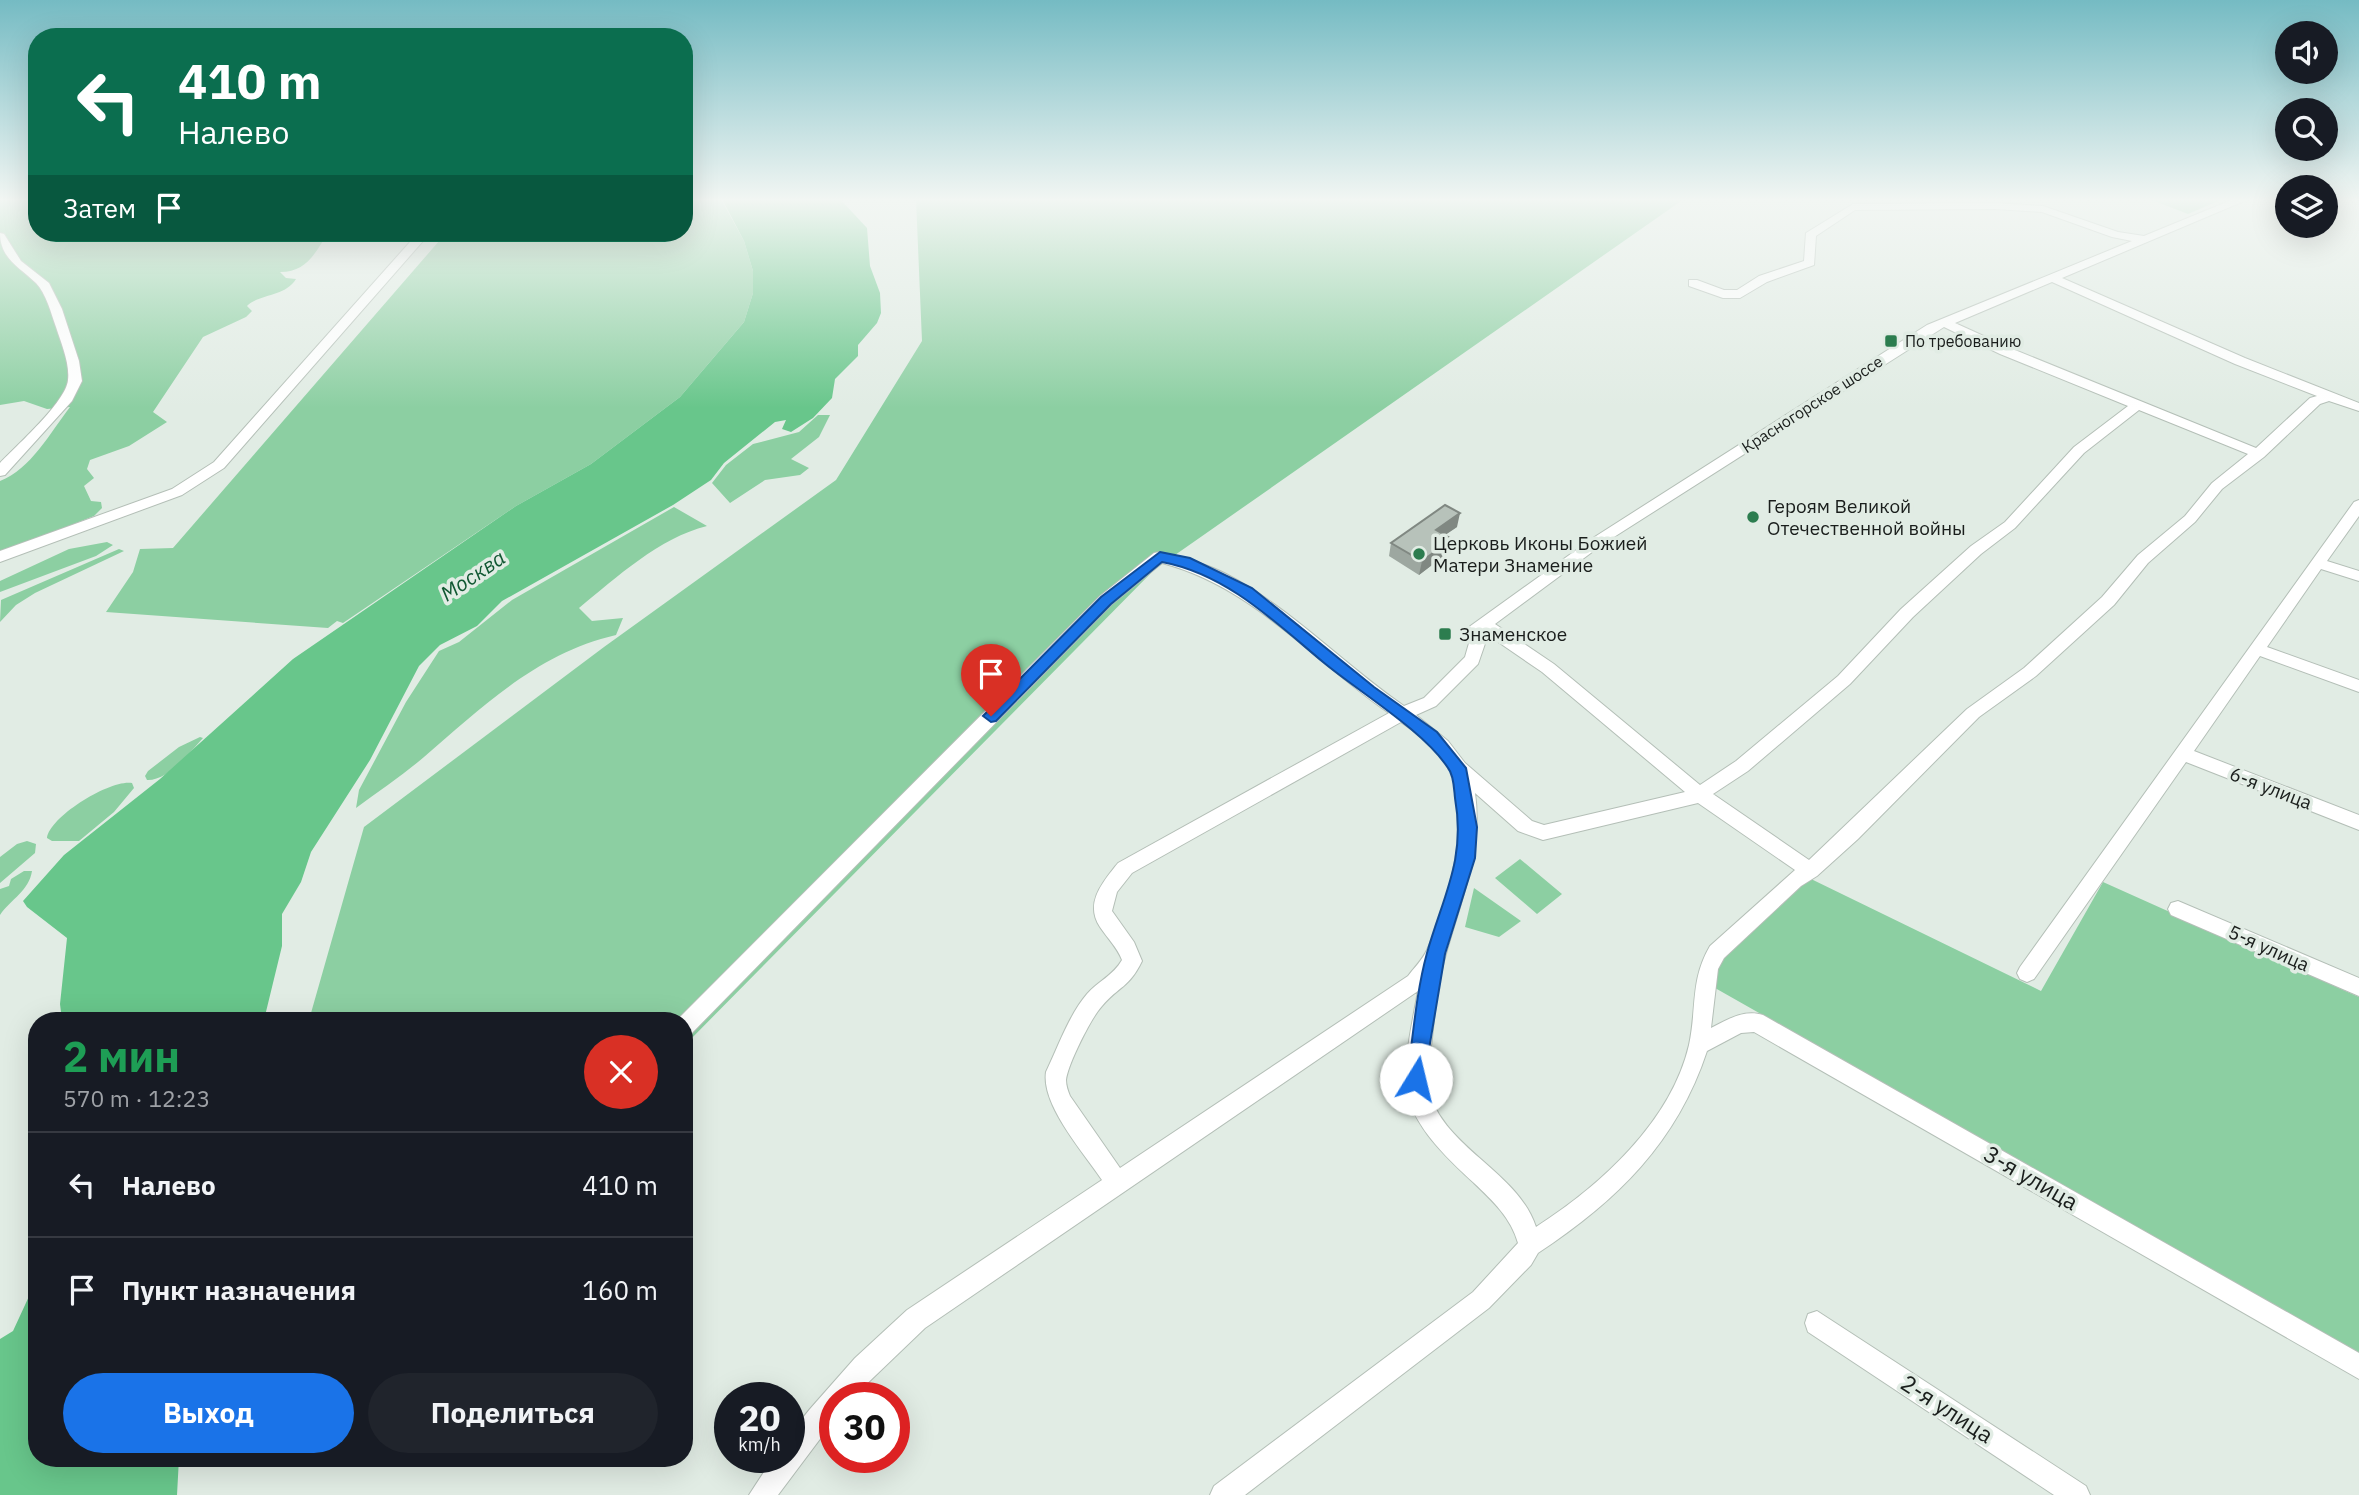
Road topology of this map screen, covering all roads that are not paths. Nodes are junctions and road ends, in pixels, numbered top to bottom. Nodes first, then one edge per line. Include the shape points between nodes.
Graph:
1 (24, 269) edge
2 (392, 269) edge
3 (1791, 269) edge
4 (2071, 269) edge
5 (2050, 277) junction
6 (1693, 283) dead end
7 (1944, 323) junction
8 (2330, 397) junction
9 (2137, 405) junction
10 (2359, 407) edge
11 (2259, 454) junction
12 (0, 472) edge
13 (2359, 505) edge
14 (0, 557) edge
15 (2318, 563) junction
16 (2359, 576) edge
17 (1483, 624) junction
18 (1468, 637) dead end
19 (2257, 649) junction
20 (2359, 686) edge
21 (1402, 714) junction
22 (2183, 754) junction
23 (1458, 768) junction
24 (1699, 794) junction
25 (2359, 823) edge
26 (1810, 871) junction
27 (2178, 909) dead end
28 (1436, 954) junction
29 (2027, 974) dead end
30 (2359, 988) edge
31 (693, 1018) edge
32 (1699, 1045) junction
33 (1117, 1183) junction
34 (1530, 1245) junction
35 (1817, 1323) dead end
36 (2359, 1367) edge
37 (805, 1435) edge
38 (778, 1473) edge
39 (762, 1495) edge
40 (1223, 1495) edge
41 (2077, 1495) edge

1 - 12 street via 43,283 56,309 75,381 67,398
2 - 14 street via 203,478 177,492
3 - 6 street via 1740,294 1723,294
4 - 5 street, Красногорское шоссе
5 - 7 street, Красногорское шоссе
5 - 8 street
7 - 9 street
7 - 17 street, Красногорское шоссе via 1598,541
8 - 10 street
8 - 11 street via 2315,401
9 - 11 street
9 - 24 street via 2080,450 2010,525 1907,613 1844,680 1742,766
11 - 26 street via 2217,486 2108,601 2030,672 1973,713
13 - 15 street
15 - 16 street
15 - 19 street
17 - 18 street, Красногорское шоссе
17 - 21 street via 1472,660 1430,702
17 - 24 street via 1548,668
19 - 20 street
19 - 22 street
21 - 23 street via 1431,736
21 - 31 street via 1247,591 1185,561 1160,557 1106,600
21 - 33 street via 1125,869 1110,885 1104,920 1131,953 1132,961 1124,977 1088,1009 1055,1084 1062,1102
22 - 25 street, 6-я улица
22 - 29 street
23 - 24 street via 1525,825 1543,833
23 - 28 street via 1468,827 1466,858
24 - 26 street
26 - 32 street via 1794,880 1717,951 1708,968
27 - 30 street, 5-я улица
28 - 33 street via 1415,982
28 - 34 street via 1416,1079 1418,1096 1437,1131 1523,1222
32 - 34 street via 1685,1086 1663,1124 1616,1180
32 - 36 street, 3-я улица via 1738,1024 1756,1022
33 - 37 street via 906,1327 868,1360
34 - 40 street via 1481,1300
35 - 41 street, 2-я улица
38 - 39 street

